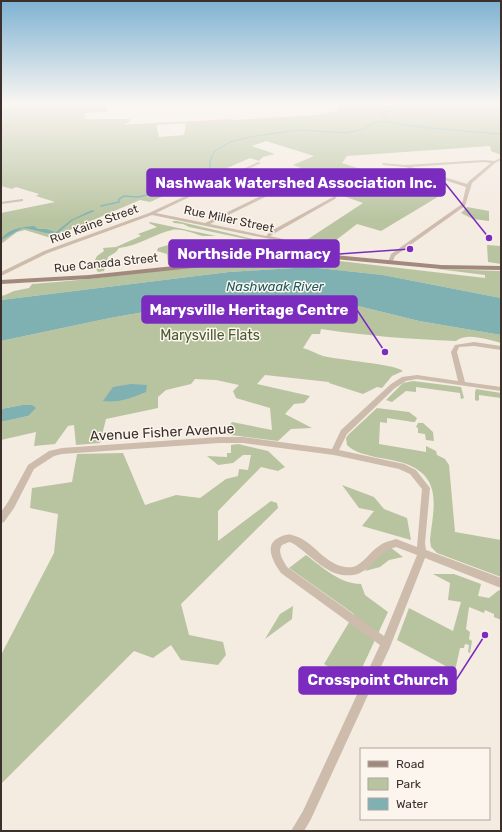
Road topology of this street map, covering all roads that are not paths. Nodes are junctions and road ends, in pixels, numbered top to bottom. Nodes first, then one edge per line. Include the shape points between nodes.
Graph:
1 (501, 159) edge
2 (494, 162) junction
3 (259, 163) dead end
4 (383, 164) dead end
5 (404, 166) junction
6 (280, 174) dead end
7 (298, 180) junction
8 (468, 186) junction
9 (22, 200) dead end
10 (1, 204) edge
11 (151, 214) junction
12 (206, 224) junction
13 (267, 237) junction
14 (293, 257) junction
15 (390, 262) junction
16 (501, 268) edge
17 (1, 274) edge
18 (1, 282) edge
19 (501, 348) edge
20 (462, 383) junction
21 (501, 389) edge
22 (334, 452) junction
23 (1, 519) edge
24 (422, 554) junction
25 (501, 583) edge
26 (386, 643) junction
27 (297, 831) edge

1 - 2 street
2 - 5 street
2 - 8 street
3 - 11 street, Rue Kaine Street
4 - 5 street
5 - 8 street
6 - 7 street
7 - 12 street
7 - 13 street via 332,192 336,196
8 - 15 street via 464,205 393,255
9 - 10 street
11 - 12 street, Rue Miller Street
11 - 17 street, Rue Kaine Street via 46,252
12 - 13 street, Rue Miller Street
13 - 14 street, Rue Miller Street via 288,244
14 - 15 main road, Rue Canada Street via 334,257
14 - 18 main road, Rue Canada Street
15 - 16 main road, Rue Canada Street
19 - 20 street via 470,344 457,346 454,352
20 - 21 street
20 - 22 street via 417,377 399,381 344,432
22 - 23 street, Avenue Fisher Avenue via 243,440 52,452 31,467
22 - 24 street, Avenue Fisher Avenue via 401,466 421,480 426,488
24 - 25 street
24 - 26 street
24 - 26 street via 396,543 387,544 361,568 354,571 333,568 323,563 295,540 280,540 275,546 275,554 284,570
26 - 27 street via 307,815

